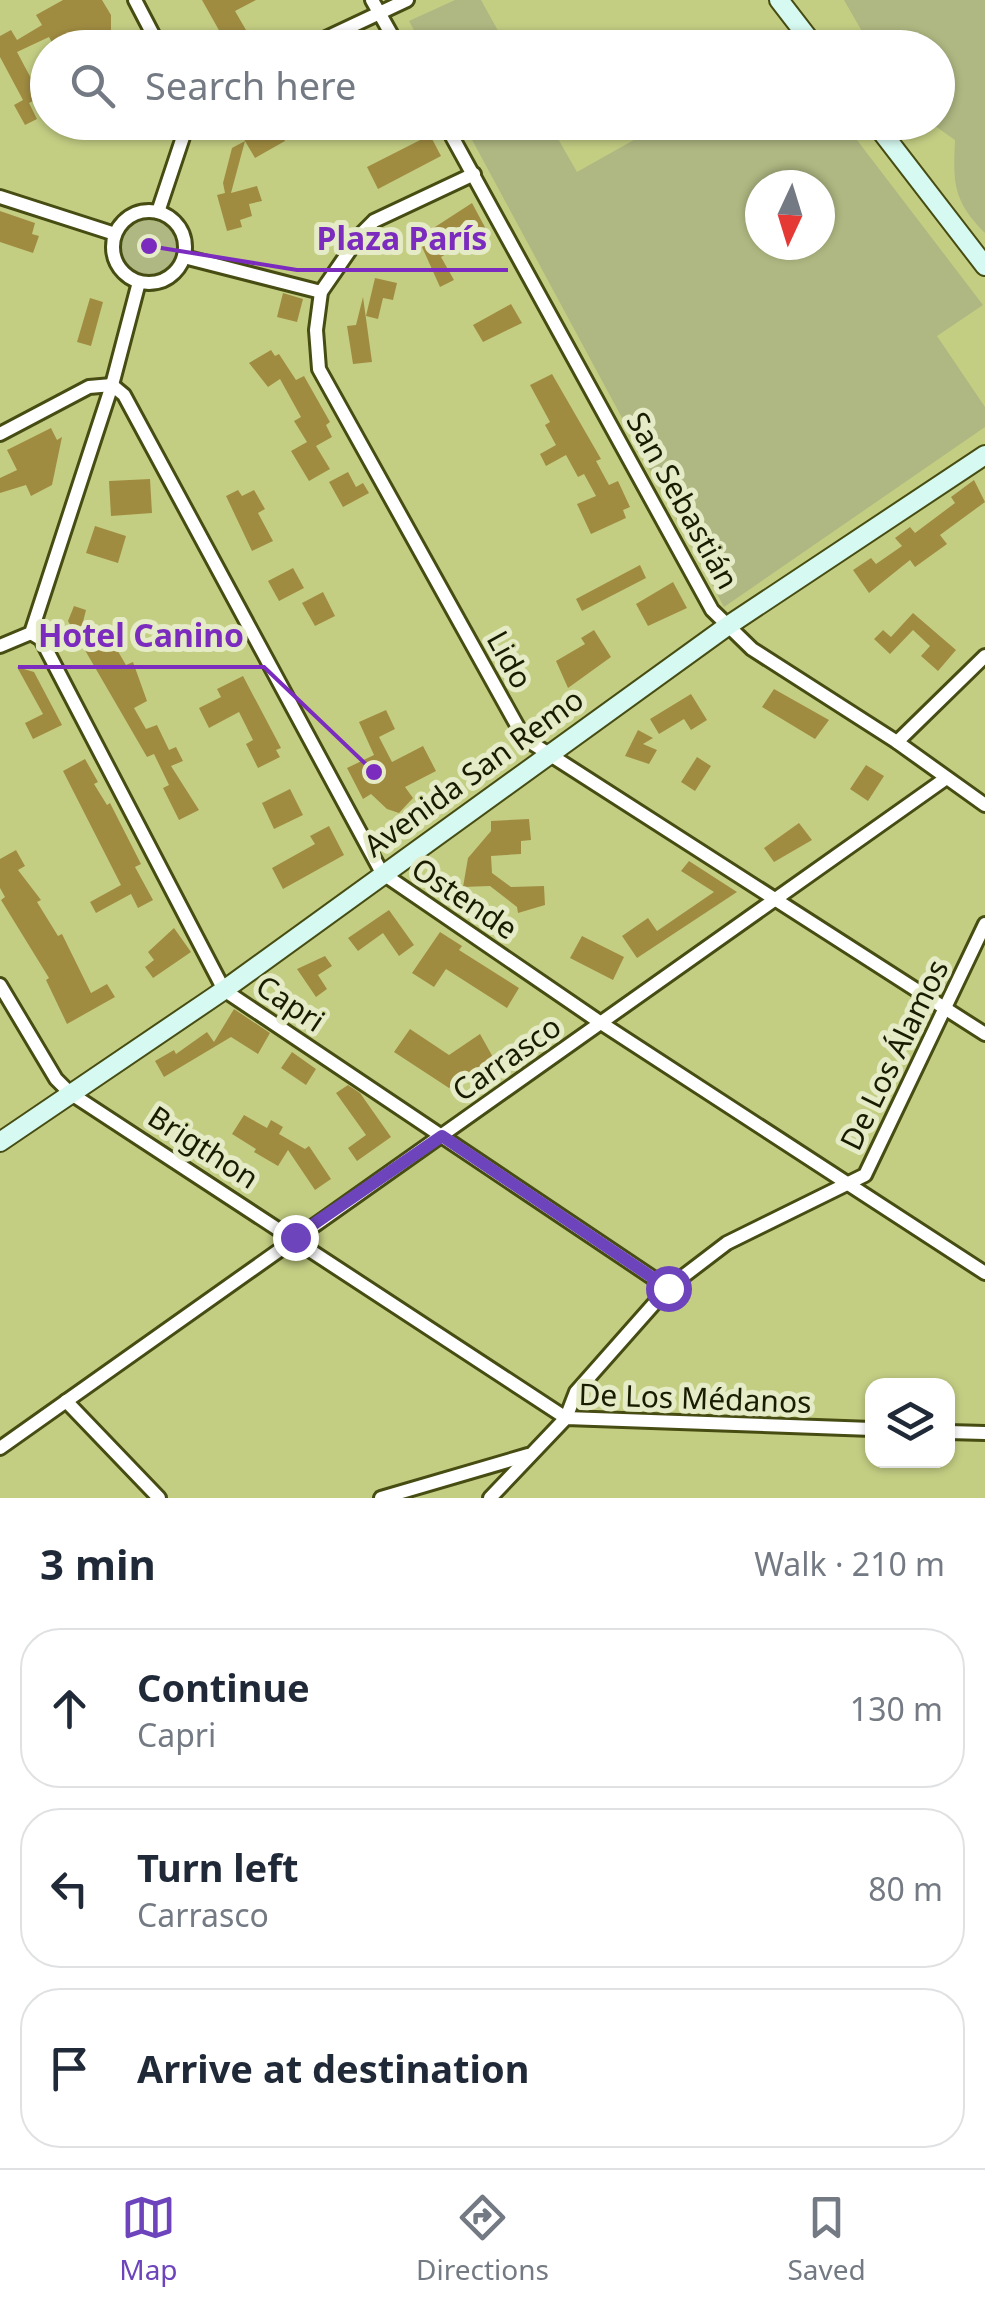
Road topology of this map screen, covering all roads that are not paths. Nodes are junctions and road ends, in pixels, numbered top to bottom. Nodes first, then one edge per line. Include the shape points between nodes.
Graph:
1 (135, 0) edge
2 (372, 0) edge
3 (407, 0) edge
4 (780, 0) edge
5 (379, 14) junction
6 (151, 30) edge
7 (344, 30) edge
8 (388, 30) edge
9 (802, 30) edge
10 (182, 140) edge
11 (454, 140) edge
12 (888, 140) edge
13 (474, 174) junction
14 (0, 196) edge
15 (158, 212) junction
16 (114, 234) junction
17 (184, 256) junction
18 (985, 266) edge
19 (139, 282) junction
20 (321, 292) junction
21 (112, 385) junction
22 (0, 434) edge
23 (985, 455) edge
24 (726, 627) junction
25 (30, 633) junction
26 (0, 646) edge
27 (985, 656) edge
28 (897, 742) junction
29 (548, 752) junction
30 (945, 780) junction
31 (985, 805) edge
32 (382, 873) junction
33 (780, 900) junction
34 (985, 924) edge
35 (0, 985) edge
36 (224, 990) junction
37 (946, 1009) junction
38 (601, 1023) junction
39 (985, 1034) edge
40 (70, 1093) junction
41 (442, 1136) junction
42 (0, 1142) edge
43 (849, 1184) junction
44 (295, 1237) junction
45 (985, 1273) edge
46 (668, 1288) junction
47 (66, 1401) junction
48 (566, 1418) junction
49 (865, 1429) edge
50 (955, 1432) edge
51 (985, 1433) edge
52 (0, 1448) edge
53 (530, 1454) junction
54 (508, 1478) junction
55 (412, 1493) edge
56 (159, 1498) edge
57 (381, 1498) edge
58 (490, 1498) edge
59 (506, 1498) edge

1 - 6 street
2 - 5 street
3 - 5 street
4 - 9 street
5 - 7 street
5 - 8 street
10 - 15 street
11 - 13 street, San Sebastián
12 - 18 street
13 - 20 street via 374,221
13 - 24 street, San Sebastián
14 - 16 street
15 - 16 street via 127,217
15 - 17 street via 183,234
16 - 19 street via 120,269
17 - 19 street via 162,281
17 - 20 street
19 - 21 street
20 - 29 street, Lido via 319,369 524,738
21 - 22 street via 89,387
21 - 25 street
21 - 32 street, Ostende via 124,395
23 - 24 street, Avenida San Remo
24 - 28 street, San Sebastián
24 - 29 street, Avenida San Remo
25 - 26 street
25 - 36 street, Capri via 41,639
27 - 28 street
28 - 30 street, San Sebastián
29 - 32 street, Avenida San Remo
29 - 33 street, Lido
30 - 31 street, San Sebastián
30 - 33 street, Carrasco
32 - 36 street, Avenida San Remo
32 - 38 street, Ostende
33 - 37 street, Lido
33 - 38 street, Carrasco
34 - 37 street, De Los Álamos
35 - 40 street, Brigthon
36 - 40 street, Avenida San Remo
36 - 41 street, Capri
37 - 39 street, Lido
37 - 43 street, De Los Álamos via 865,1175
38 - 41 street, Carrasco
38 - 43 street, Ostende
40 - 42 street, Avenida San Remo
40 - 44 street, Brigthon
41 - 44 street, Carrasco
41 - 46 street, Capri
43 - 45 street, Ostende
43 - 46 street, De Los Álamos via 727,1243
44 - 47 street, Carrasco
44 - 48 street, Brigthon
46 - 48 street, De Los Álamos via 576,1392
47 - 52 street, Carrasco
47 - 56 street
48 - 49 street, De Los Médanos
48 - 53 street, De Los Médanos
50 - 51 street
53 - 54 street, De Los Médanos
53 - 55 street
54 - 58 street, De Los Médanos
54 - 59 street
55 - 57 street

